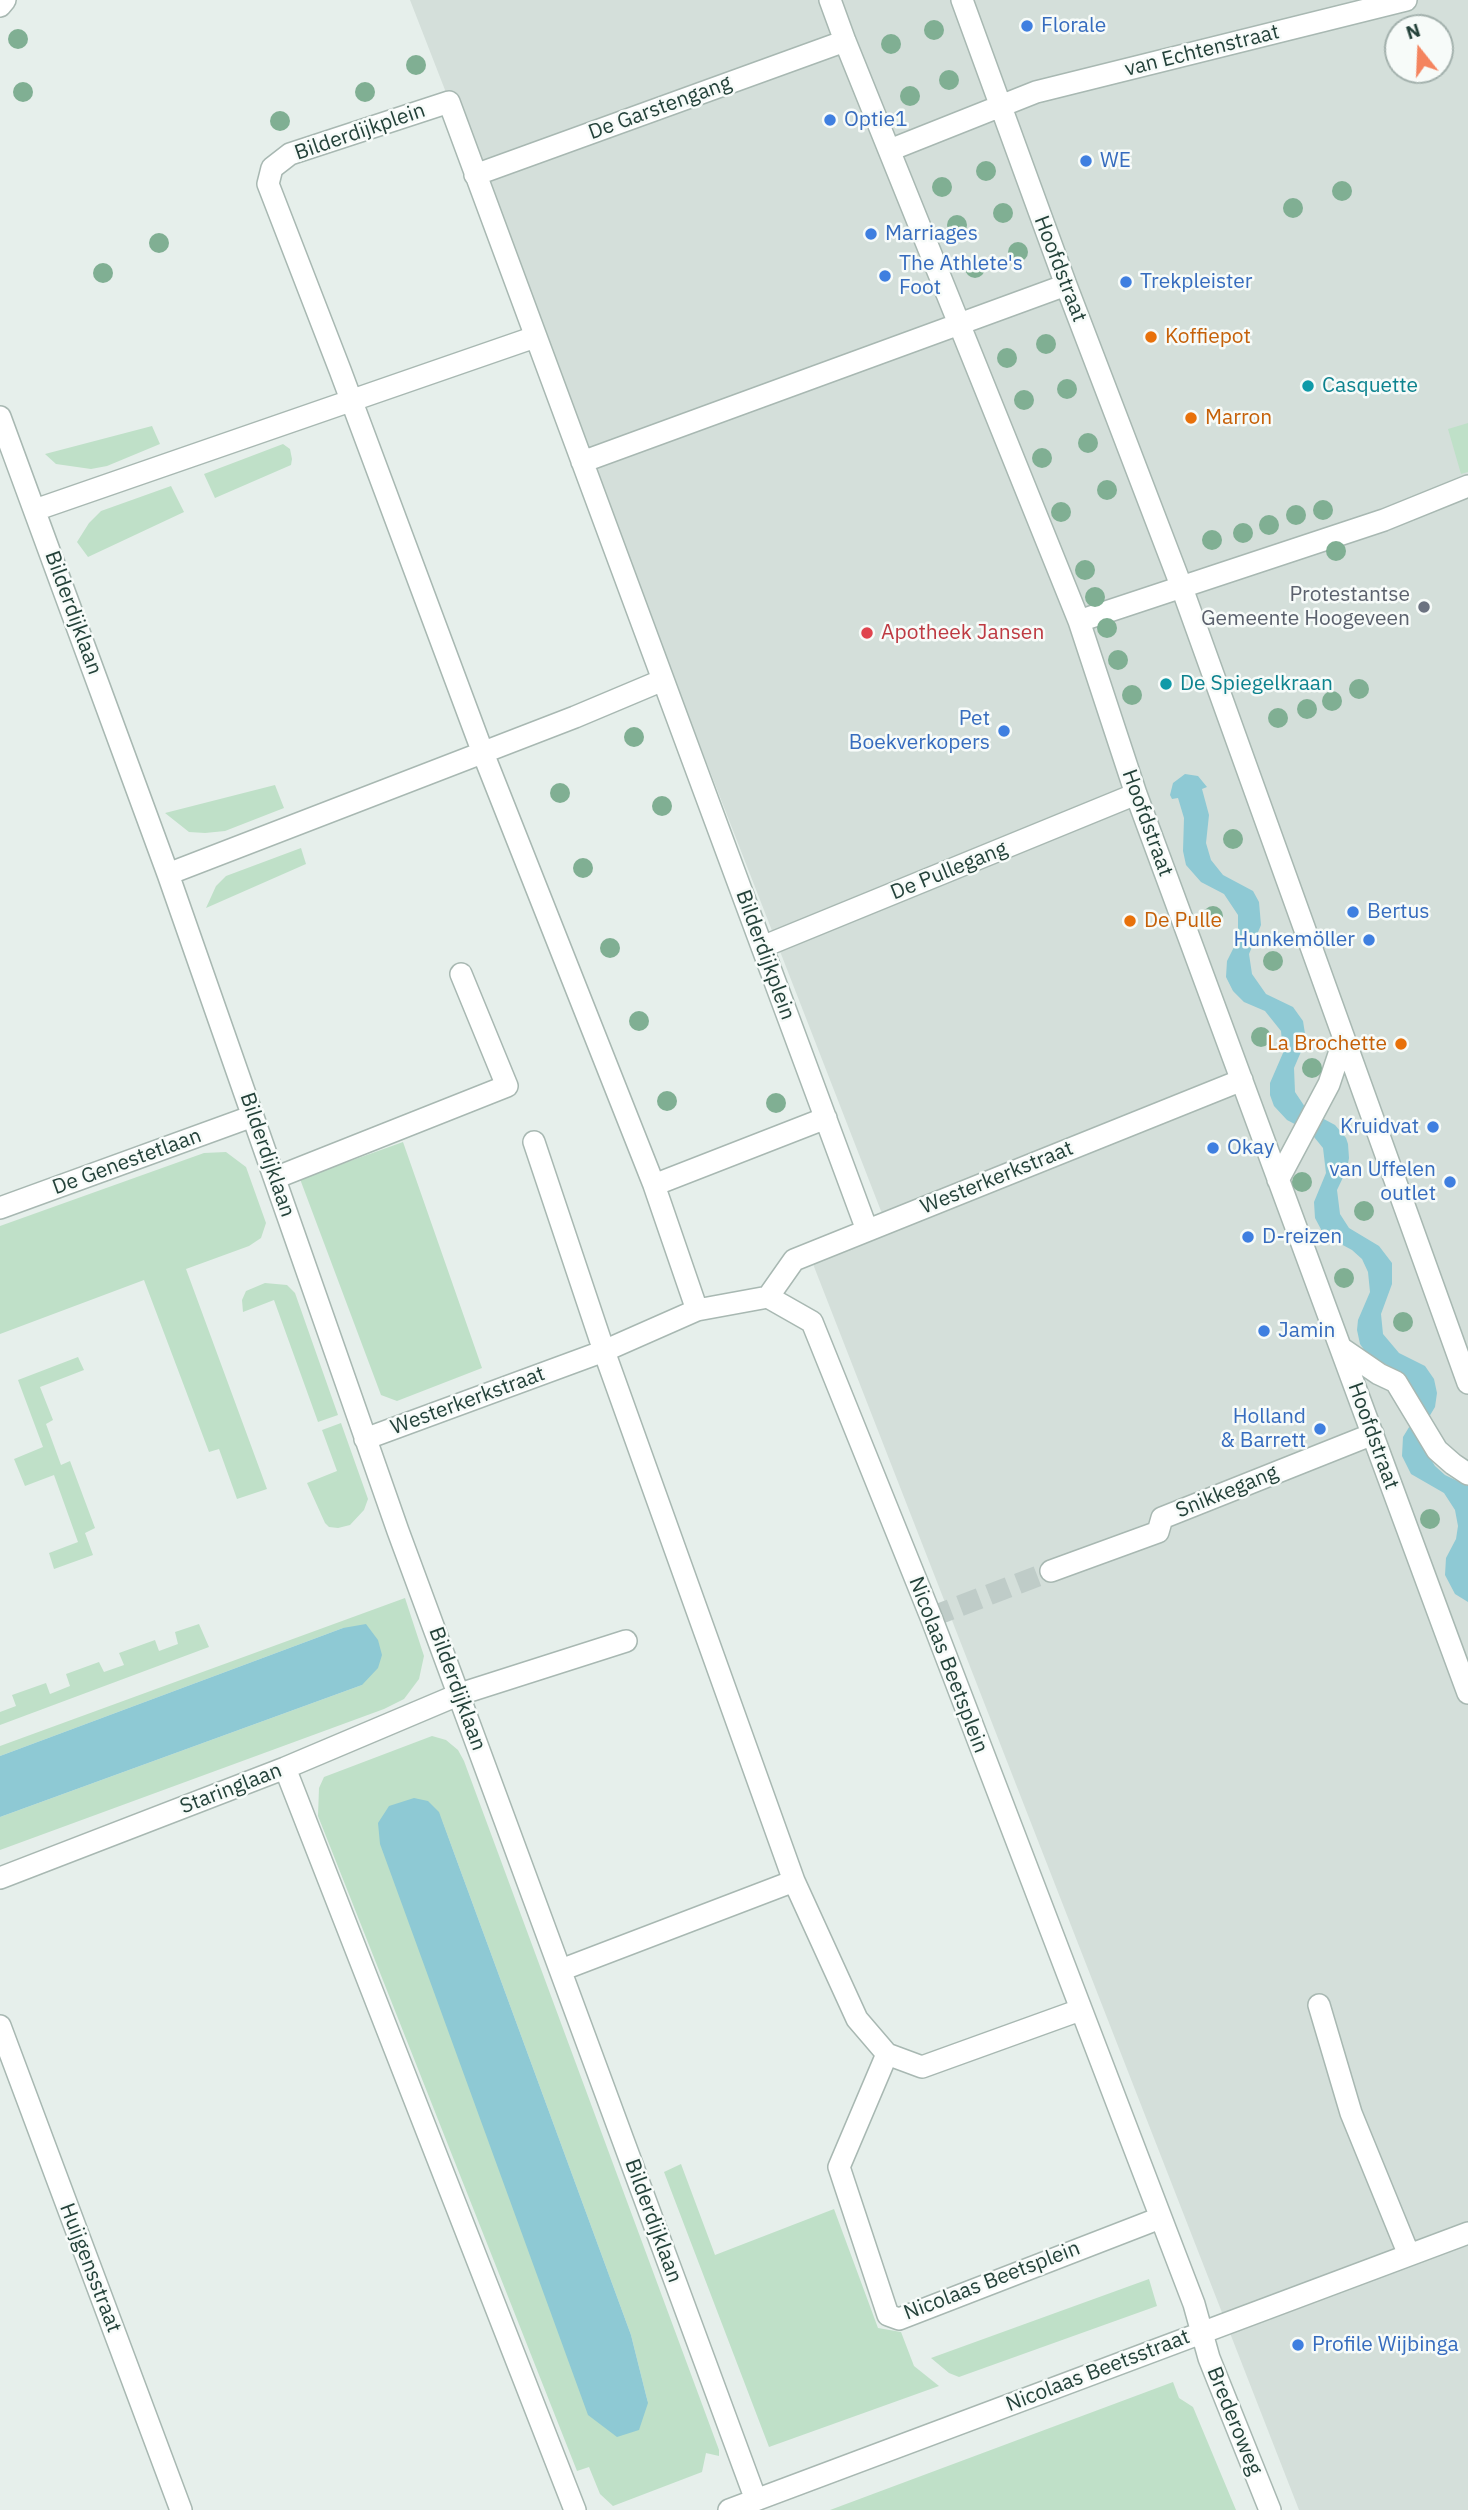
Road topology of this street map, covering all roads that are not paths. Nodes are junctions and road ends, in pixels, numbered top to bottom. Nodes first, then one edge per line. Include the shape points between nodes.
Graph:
1 (5, 0) edge
2 (830, 0) edge
3 (962, 0) edge
4 (1406, 0) edge
5 (0, 6) edge
6 (845, 41) junction
7 (999, 106) junction
8 (890, 150) junction
9 (475, 175) junction
10 (1066, 285) junction
11 (960, 326) junction
12 (536, 337) junction
13 (351, 400) junction
14 (0, 417) edge
15 (582, 462) junction
16 (1468, 486) edge
17 (35, 510) junction
18 (1182, 588) junction
19 (1079, 621) junction
20 (663, 680) junction
21 (483, 753) junction
22 (1136, 794) junction
23 (168, 874) junction
24 (762, 947) junction
25 (461, 974) dead end
26 (1344, 1039) junction
27 (1242, 1080) junction
28 (253, 1116) junction
29 (826, 1118) junction
30 (534, 1142) dead end
31 (1282, 1172) junction
32 (275, 1178) junction
33 (654, 1185) junction
34 (0, 1208) edge
35 (867, 1230) junction
36 (768, 1297) junction
37 (698, 1310) junction
38 (1340, 1348) junction
39 (604, 1350) junction
40 (1463, 1354) edge
41 (1468, 1383) edge
42 (1373, 1434) junction
43 (365, 1439) junction
44 (1468, 1474) edge
45 (1051, 1571) tunnel mouth
46 (626, 1641) dead end
47 (1468, 1693) edge
48 (460, 1694) junction
49 (285, 1769) junction
50 (0, 1878) edge
51 (794, 1881) junction
52 (561, 1970) junction
53 (1320, 2005) dead end
54 (1080, 2010) junction
55 (0, 2026) edge
56 (887, 2054) junction
57 (1160, 2218) junction
58 (1468, 2234) edge
59 (1409, 2255) junction
60 (1202, 2332) junction
61 (756, 2500) junction
62 (181, 2510) edge
63 (575, 2510) edge
64 (729, 2510) edge
65 (1270, 2510) edge

1 - 5 street
2 - 6 street, Hoofdstraat
3 - 7 street, Hoofdstraat
4 - 7 street, van Echtenstraat via 1036,92
6 - 8 street, Hoofdstraat
6 - 9 street, De Garstengang
7 - 8 street
7 - 10 street, Hoofdstraat
8 - 11 street, Hoofdstraat
9 - 12 street, Bilderdijkplein
9 - 13 street, Bilderdijkplein via 449,102 290,154 272,168 268,184
10 - 11 street
10 - 18 street, Hoofdstraat
11 - 15 street
11 - 19 street, Hoofdstraat
12 - 13 street
12 - 15 street, Bilderdijkplein
13 - 17 street
13 - 21 street, Bilderdijkplein
14 - 17 street, Bilderdijklaan
15 - 20 street, Bilderdijkplein
16 - 18 street via 1384,520
17 - 23 street, Bilderdijklaan
18 - 19 street
18 - 26 street, Hoofdstraat
19 - 22 street, Hoofdstraat
20 - 21 street
20 - 24 street, Bilderdijkplein
21 - 23 street
21 - 33 street, Bilderdijkplein
22 - 24 street, De Pullegang
22 - 27 street, Hoofdstraat
23 - 28 street, Bilderdijklaan
24 - 29 street, Bilderdijkplein
25 - 32 street via 507,1086
26 - 31 street via 1329,1084
26 - 40 street, Hoofdstraat
27 - 31 street, Hoofdstraat
27 - 35 street, Westerkerkstraat
28 - 32 street, Bilderdijklaan
28 - 34 street, De Genestetlaan
29 - 33 street
29 - 35 street, Bilderdijkplein
30 - 39 street
31 - 38 street, Hoofdstraat
32 - 43 street, Bilderdijklaan
33 - 37 street
35 - 36 street, Westerkerkstraat via 794,1260
36 - 37 street, Westerkerkstraat
36 - 54 street, Nicolaas Beetsplein via 812,1322 931,1617
37 - 39 street, Westerkerkstraat
38 - 42 street, Hoofdstraat
38 - 44 street via 1396,1382 1437,1450
39 - 43 street, Westerkerkstraat
39 - 51 street
40 - 41 street, Hoofdstraat
42 - 45 street, Snikkegang via 1162,1518 1158,1532
42 - 47 street, Hoofdstraat
43 - 48 street, Bilderdijklaan
46 - 48 street, Staringlaan
48 - 49 street, Staringlaan
48 - 52 street, Bilderdijklaan
49 - 50 street, Staringlaan
49 - 63 street
51 - 52 street
51 - 56 street via 858,2019
52 - 61 street, Bilderdijklaan
53 - 59 street via 1352,2113
54 - 56 street via 922,2067
54 - 57 street, Nicolaas Beetsplein
55 - 62 street, Huijgensstraat
56 - 57 street, Nicolaas Beetsplein via 839,2167 888,2315 898,2319
57 - 60 street, Nicolaas Beetsplein
58 - 59 street, Nicolaas Beetsstraat
59 - 60 street, Nicolaas Beetsstraat
60 - 61 street, Nicolaas Beetsstraat
60 - 65 street, Brederoweg
61 - 64 street, Nicolaas Beetsstraat

